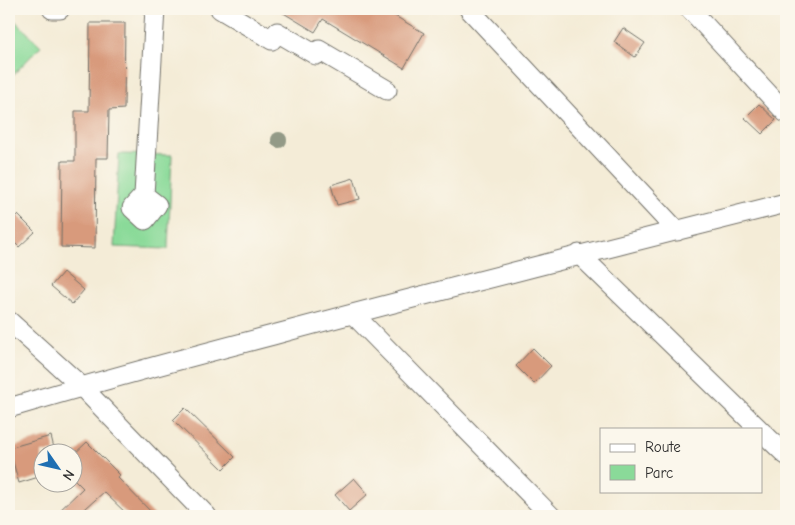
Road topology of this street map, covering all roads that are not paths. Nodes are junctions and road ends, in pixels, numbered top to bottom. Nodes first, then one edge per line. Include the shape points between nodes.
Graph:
1 (52, 9) edge
2 (60, 9) edge
3 (156, 9) edge
4 (220, 9) edge
5 (469, 9) edge
6 (690, 9) edge
7 (386, 90) dead end
8 (786, 113) edge
9 (131, 204) dead end
10 (786, 204) edge
11 (677, 231) junction
12 (579, 254) junction
13 (352, 314) junction
14 (9, 321) edge
15 (81, 386) junction
16 (9, 408) edge
17 (758, 428) edge
18 (762, 432) edge
19 (786, 455) edge
20 (207, 516) edge
21 (551, 516) edge

1 - 2 street
3 - 9 street
4 - 7 street via 272,40 277,32 316,55 319,50
5 - 11 street
6 - 8 street
10 - 11 street
11 - 12 street
12 - 13 street
12 - 17 street
13 - 15 street
13 - 21 street
14 - 15 street
15 - 16 street
15 - 20 street
18 - 19 street

